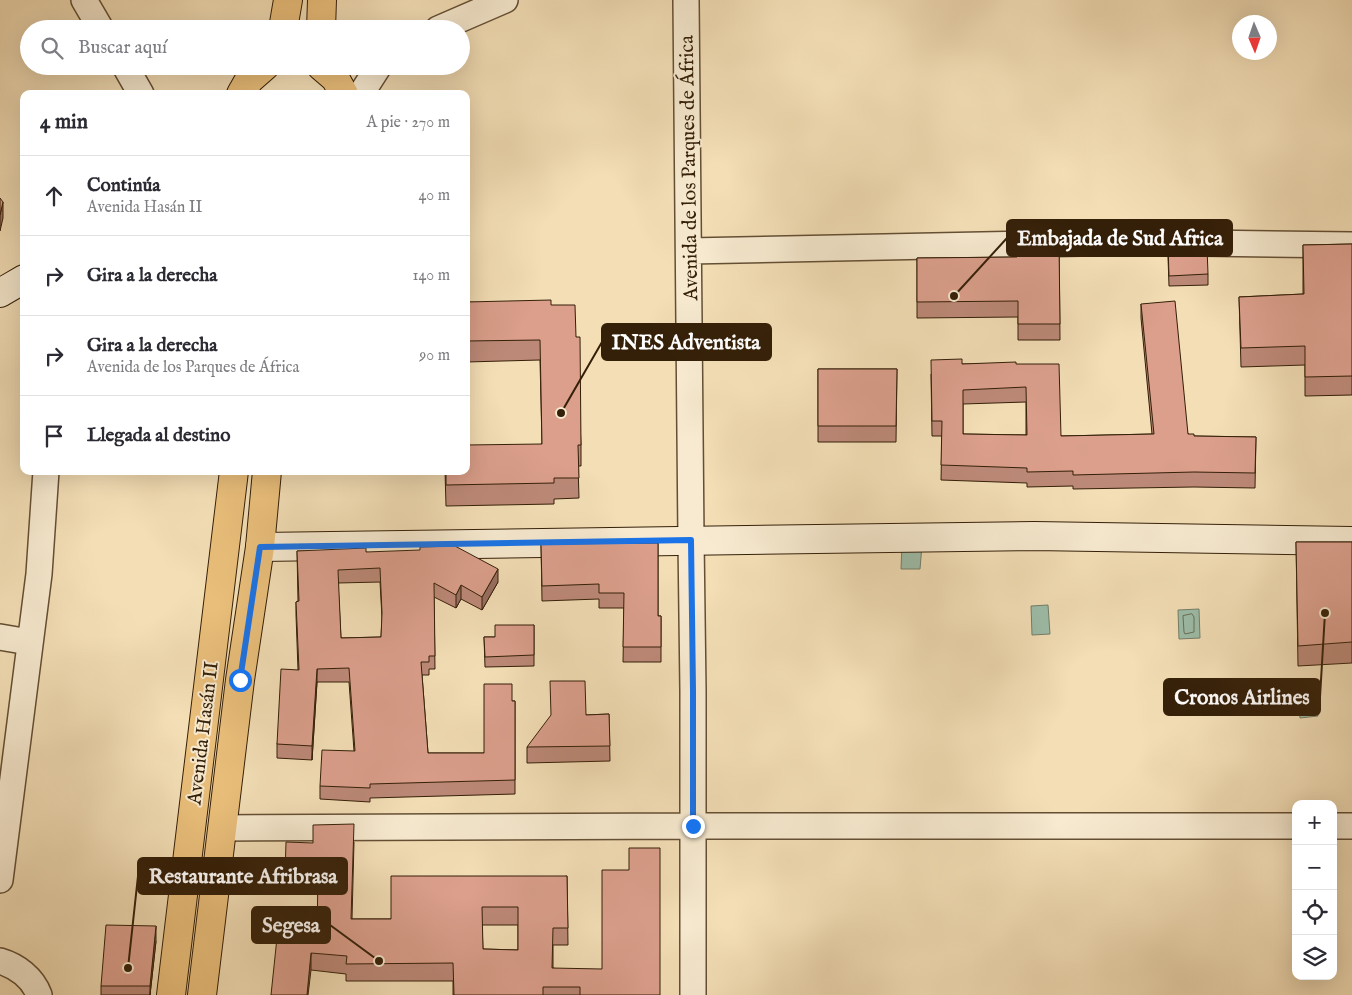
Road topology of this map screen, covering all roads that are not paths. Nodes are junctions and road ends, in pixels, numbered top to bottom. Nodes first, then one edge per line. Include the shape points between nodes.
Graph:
1 (84, 0) edge
2 (288, 0) edge
3 (322, 0) edge
4 (505, 0) edge
5 (686, 0) edge
6 (96, 20) edge
7 (285, 20) edge
8 (321, 20) edge
9 (459, 20) edge
10 (129, 75) edge
11 (254, 75) edge
12 (333, 75) edge
13 (373, 75) edge
14 (139, 90) edge
15 (243, 90) edge
16 (342, 90) edge
17 (364, 90) edge
18 (1352, 245) edge
19 (689, 251) junction
20 (20, 281) edge
21 (0, 293) edge
22 (46, 475) edge
23 (234, 475) edge
24 (267, 475) edge
25 (691, 540) junction
26 (1352, 541) edge
27 (260, 547) junction
28 (0, 637) edge
29 (29, 642) junction
30 (693, 826) junction
31 (1292, 826) edge
32 (1337, 826) edge
33 (1352, 826) edge
34 (222, 828) junction
35 (0, 880) edge
36 (0, 961) edge
37 (39, 995) edge
38 (171, 995) edge
39 (202, 995) edge
40 (693, 995) edge

1 - 6 street
2 - 7 main road
3 - 8 main road
4 - 9 street
5 - 19 street, Avenida de los Parques de África
10 - 14 street
11 - 15 main road
12 - 16 main road
13 - 17 street
18 - 19 street via 1132,242
19 - 25 street, Avenida de los Parques de África
20 - 21 street
22 - 29 street
23 - 38 main road, Avenida Hasán II
24 - 27 main road, Avenida Hasán II
25 - 26 street via 1034,536
25 - 27 street
25 - 30 street, Avenida de los Parques de África
27 - 34 main road, Avenida Hasán II
28 - 29 street
29 - 35 street
30 - 31 street
30 - 34 street
30 - 40 street, Avenida de los Parques de África
32 - 33 street
34 - 39 main road, Avenida Hasán II
36 - 37 street via 24,973

